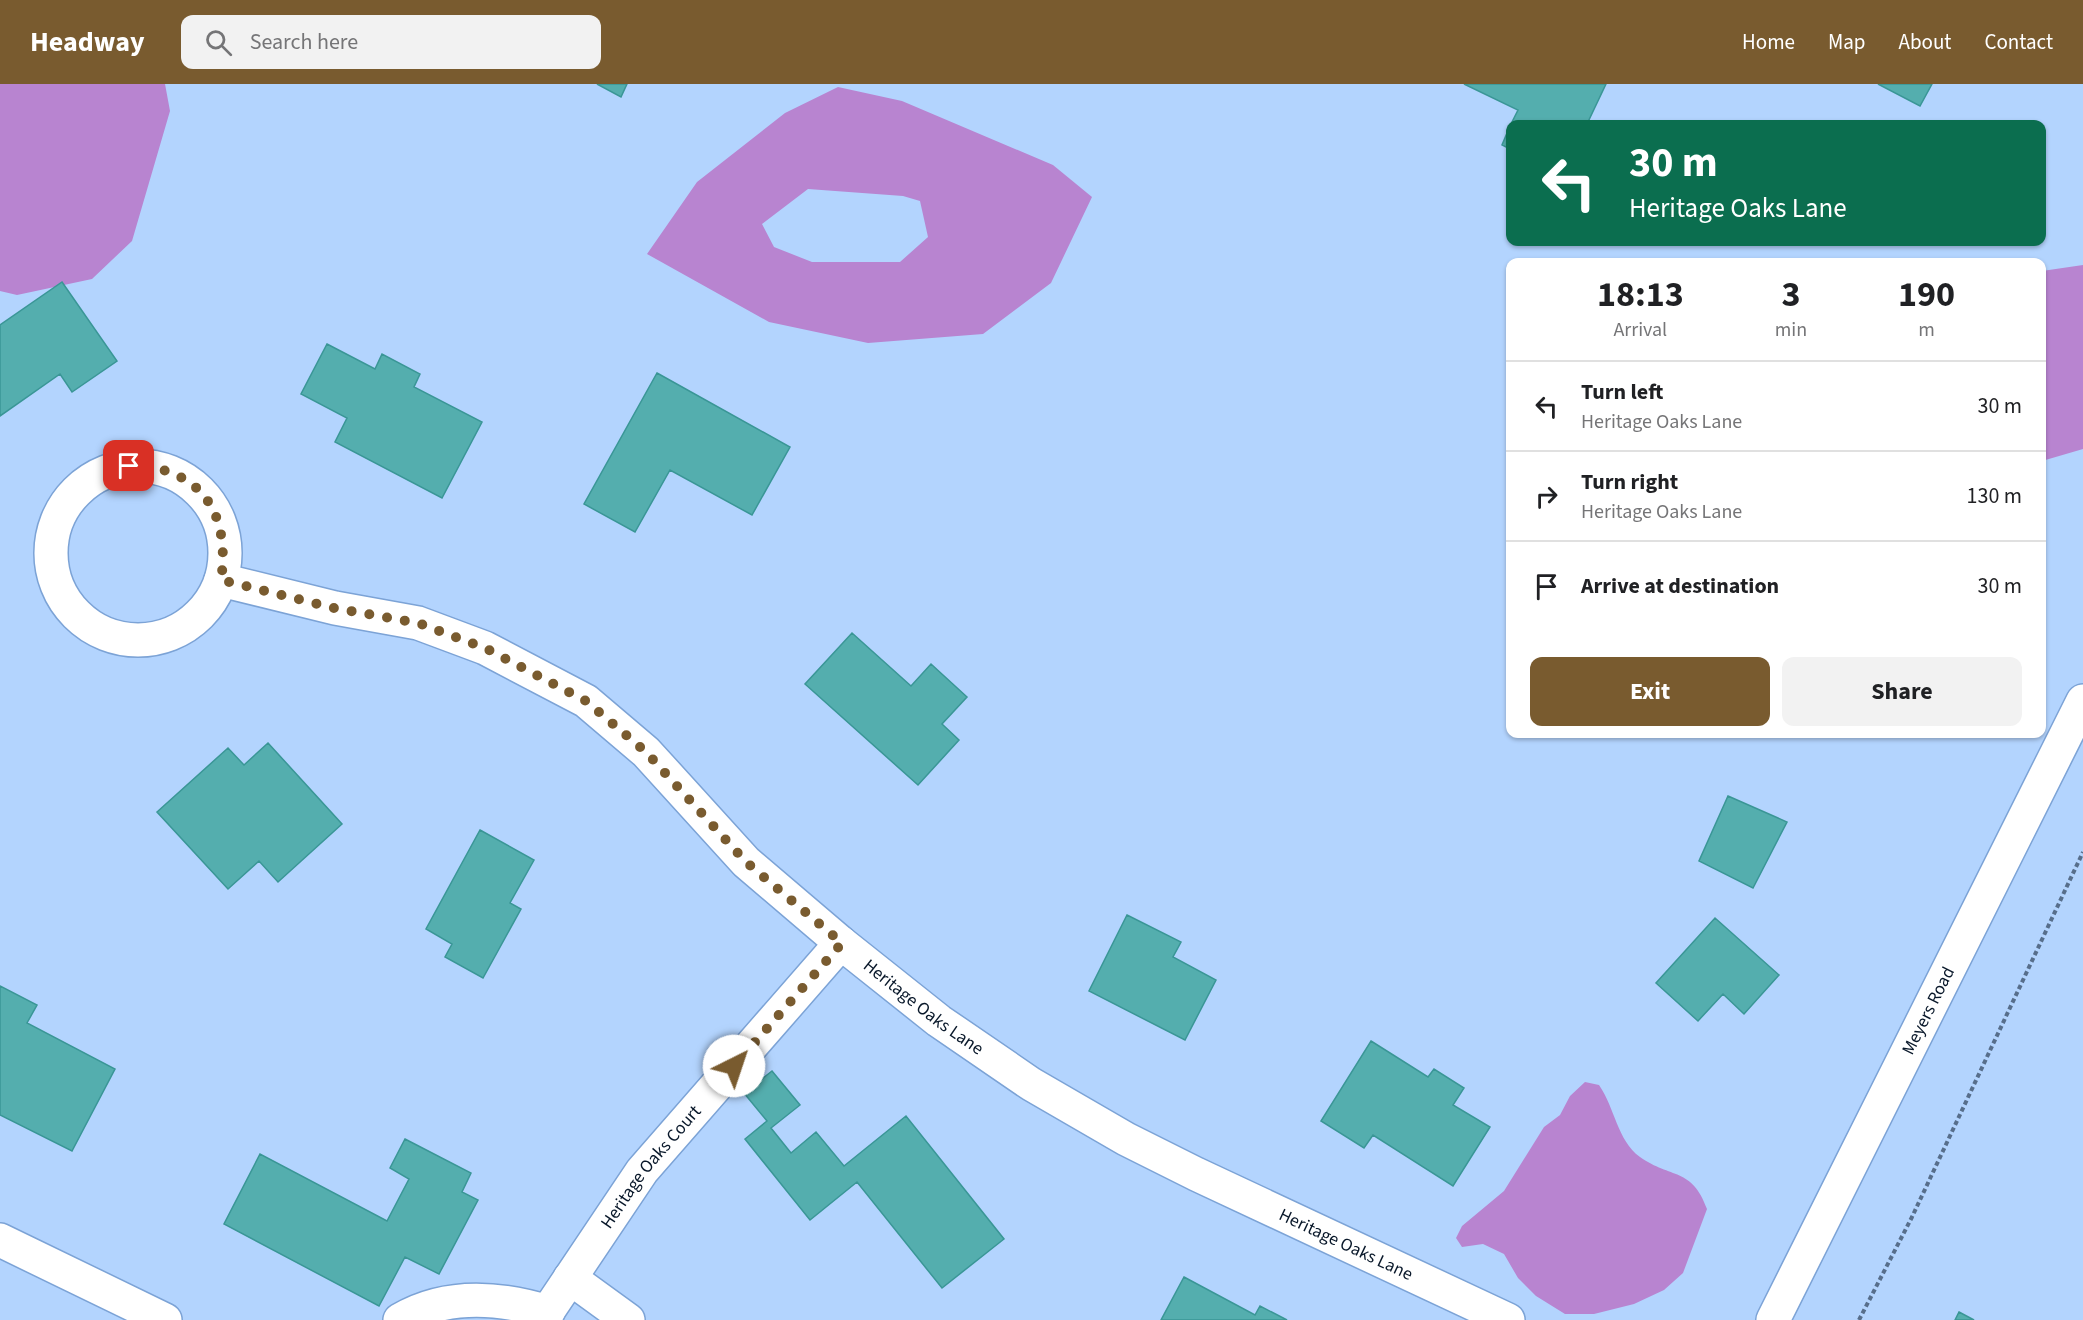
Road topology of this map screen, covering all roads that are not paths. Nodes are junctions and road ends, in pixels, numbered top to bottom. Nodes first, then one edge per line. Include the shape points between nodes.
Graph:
1 (221, 580) junction
2 (2083, 701) edge
3 (842, 943) junction
4 (0, 1240) edge
5 (570, 1278) junction
6 (545, 1316) edge
7 (165, 1320) edge
8 (400, 1320) edge
9 (628, 1320) edge
10 (1508, 1320) edge
11 (1773, 1320) edge

1 - 1 street via 203,612 184,627 149,639 122,638 92,627 72,610 59,591 50,556 54,529 63,507 84,484 129,466 164,470 200,492 217,516 225,555
1 - 3 street, Heritage Oaks Lane via 334,608 418,623 485,648 586,701 646,752 746,862
2 - 11 street, Meyers Road
3 - 5 street, Heritage Oaks Court via 642,1171
3 - 10 street, Heritage Oaks Lane via 939,1020 1031,1083 1126,1139
4 - 7 street
5 - 6 street, Heritage Oaks Court
5 - 9 street
6 - 8 street via 515,1302 465,1299 433,1306

